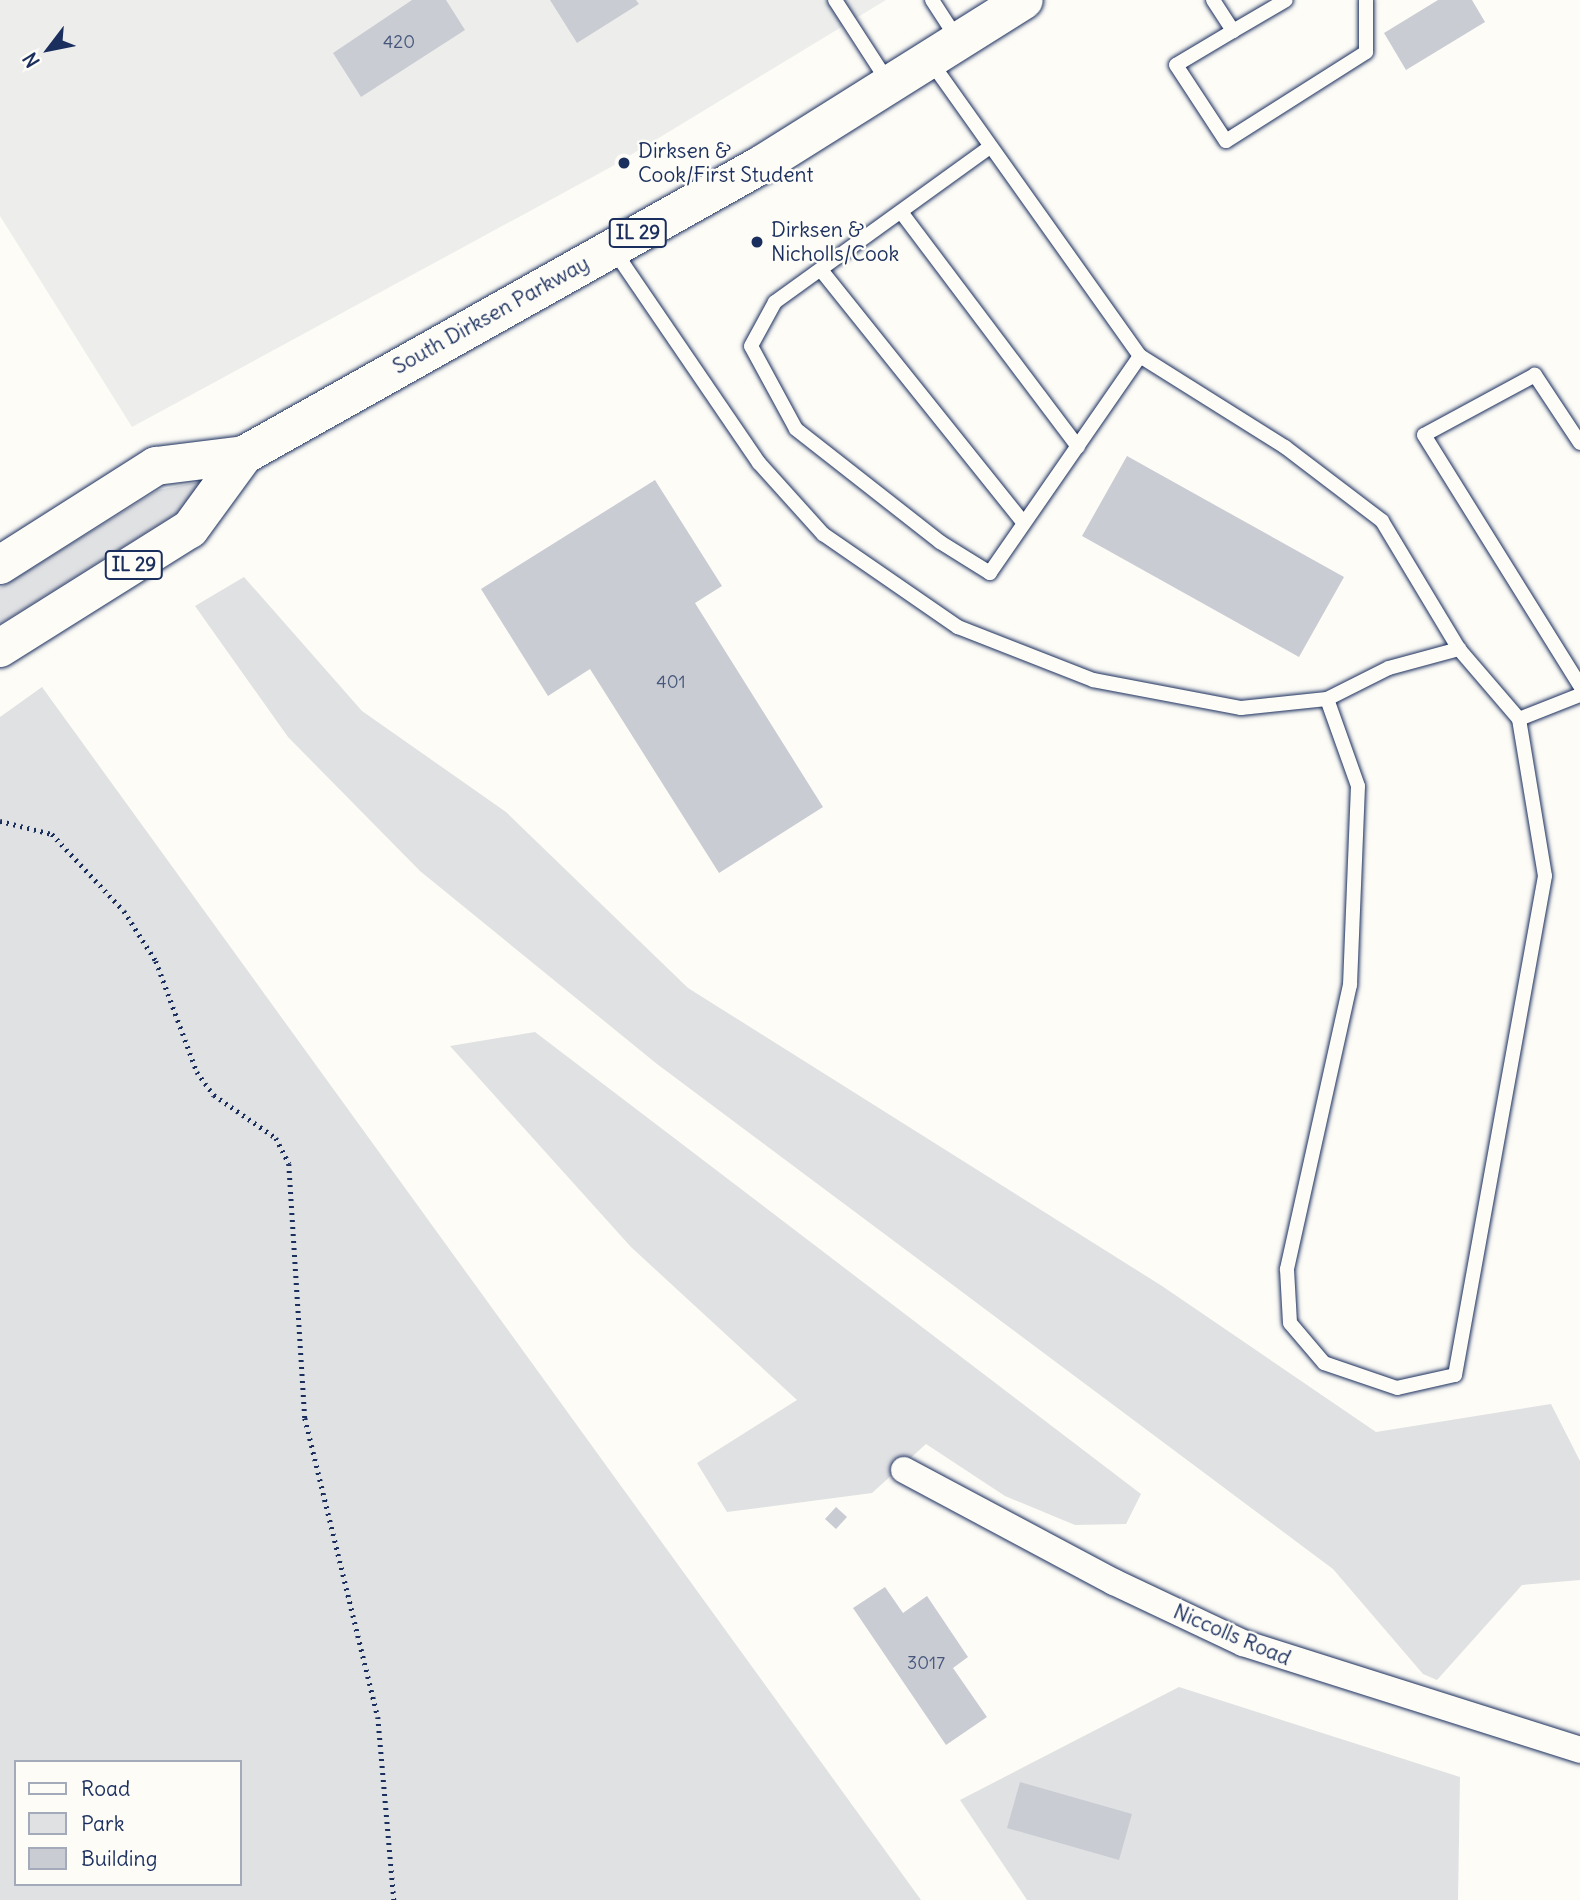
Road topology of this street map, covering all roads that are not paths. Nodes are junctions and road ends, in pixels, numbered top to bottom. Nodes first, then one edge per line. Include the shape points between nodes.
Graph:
1 (835, 0) edge
2 (932, 0) edge
3 (1213, 0) edge
4 (1286, 0) edge
5 (1366, 0) edge
6 (1013, 3) edge
7 (1233, 31) junction
8 (945, 51) junction
9 (891, 86) junction
10 (990, 148) junction
11 (901, 212) junction
12 (612, 247) junction
13 (821, 270) junction
14 (1140, 356) junction
15 (1580, 443) edge
16 (1078, 447) junction
17 (244, 455) junction
18 (1024, 523) junction
19 (0, 565) edge
20 (0, 648) edge
21 (1459, 649) junction
22 (1580, 687) edge
23 (1580, 695) edge
24 (1327, 699) junction
25 (1519, 719) junction
26 (904, 1470) dead end
27 (1580, 1750) edge

1 - 9 lane
2 - 8 lane
3 - 7 lane
4 - 7 lane
5 - 7 lane via 1366,52 1226,142 1176,65
6 - 8 main road, South Dirksen Parkway / IL 29
8 - 9 main road, South Dirksen Parkway / IL 29
8 - 10 lane
9 - 12 main road, South Dirksen Parkway / IL 29
10 - 11 lane
10 - 14 lane
11 - 13 lane
11 - 16 lane
12 - 17 main road, South Dirksen Parkway / IL 29
12 - 24 lane via 758,463 804,514 823,534 958,627 1093,680 1241,708
13 - 18 lane
13 - 18 lane via 775,302 751,346 796,429 929,534 990,573
14 - 16 lane
14 - 21 lane via 1285,447 1382,521
15 - 22 lane via 1535,375 1424,435
16 - 18 lane
17 - 19 main road, South Dirksen Parkway / IL 29 via 156,466
17 - 20 main road, South Dirksen Parkway / IL 29 via 190,529
21 - 24 lane via 1389,668
21 - 25 lane
23 - 25 lane
24 - 25 lane via 1358,786 1350,985 1287,1269 1290,1322 1324,1363 1397,1388 1455,1375 1545,876
26 - 27 street, Niccolls Road via 1114,1582 1243,1643

